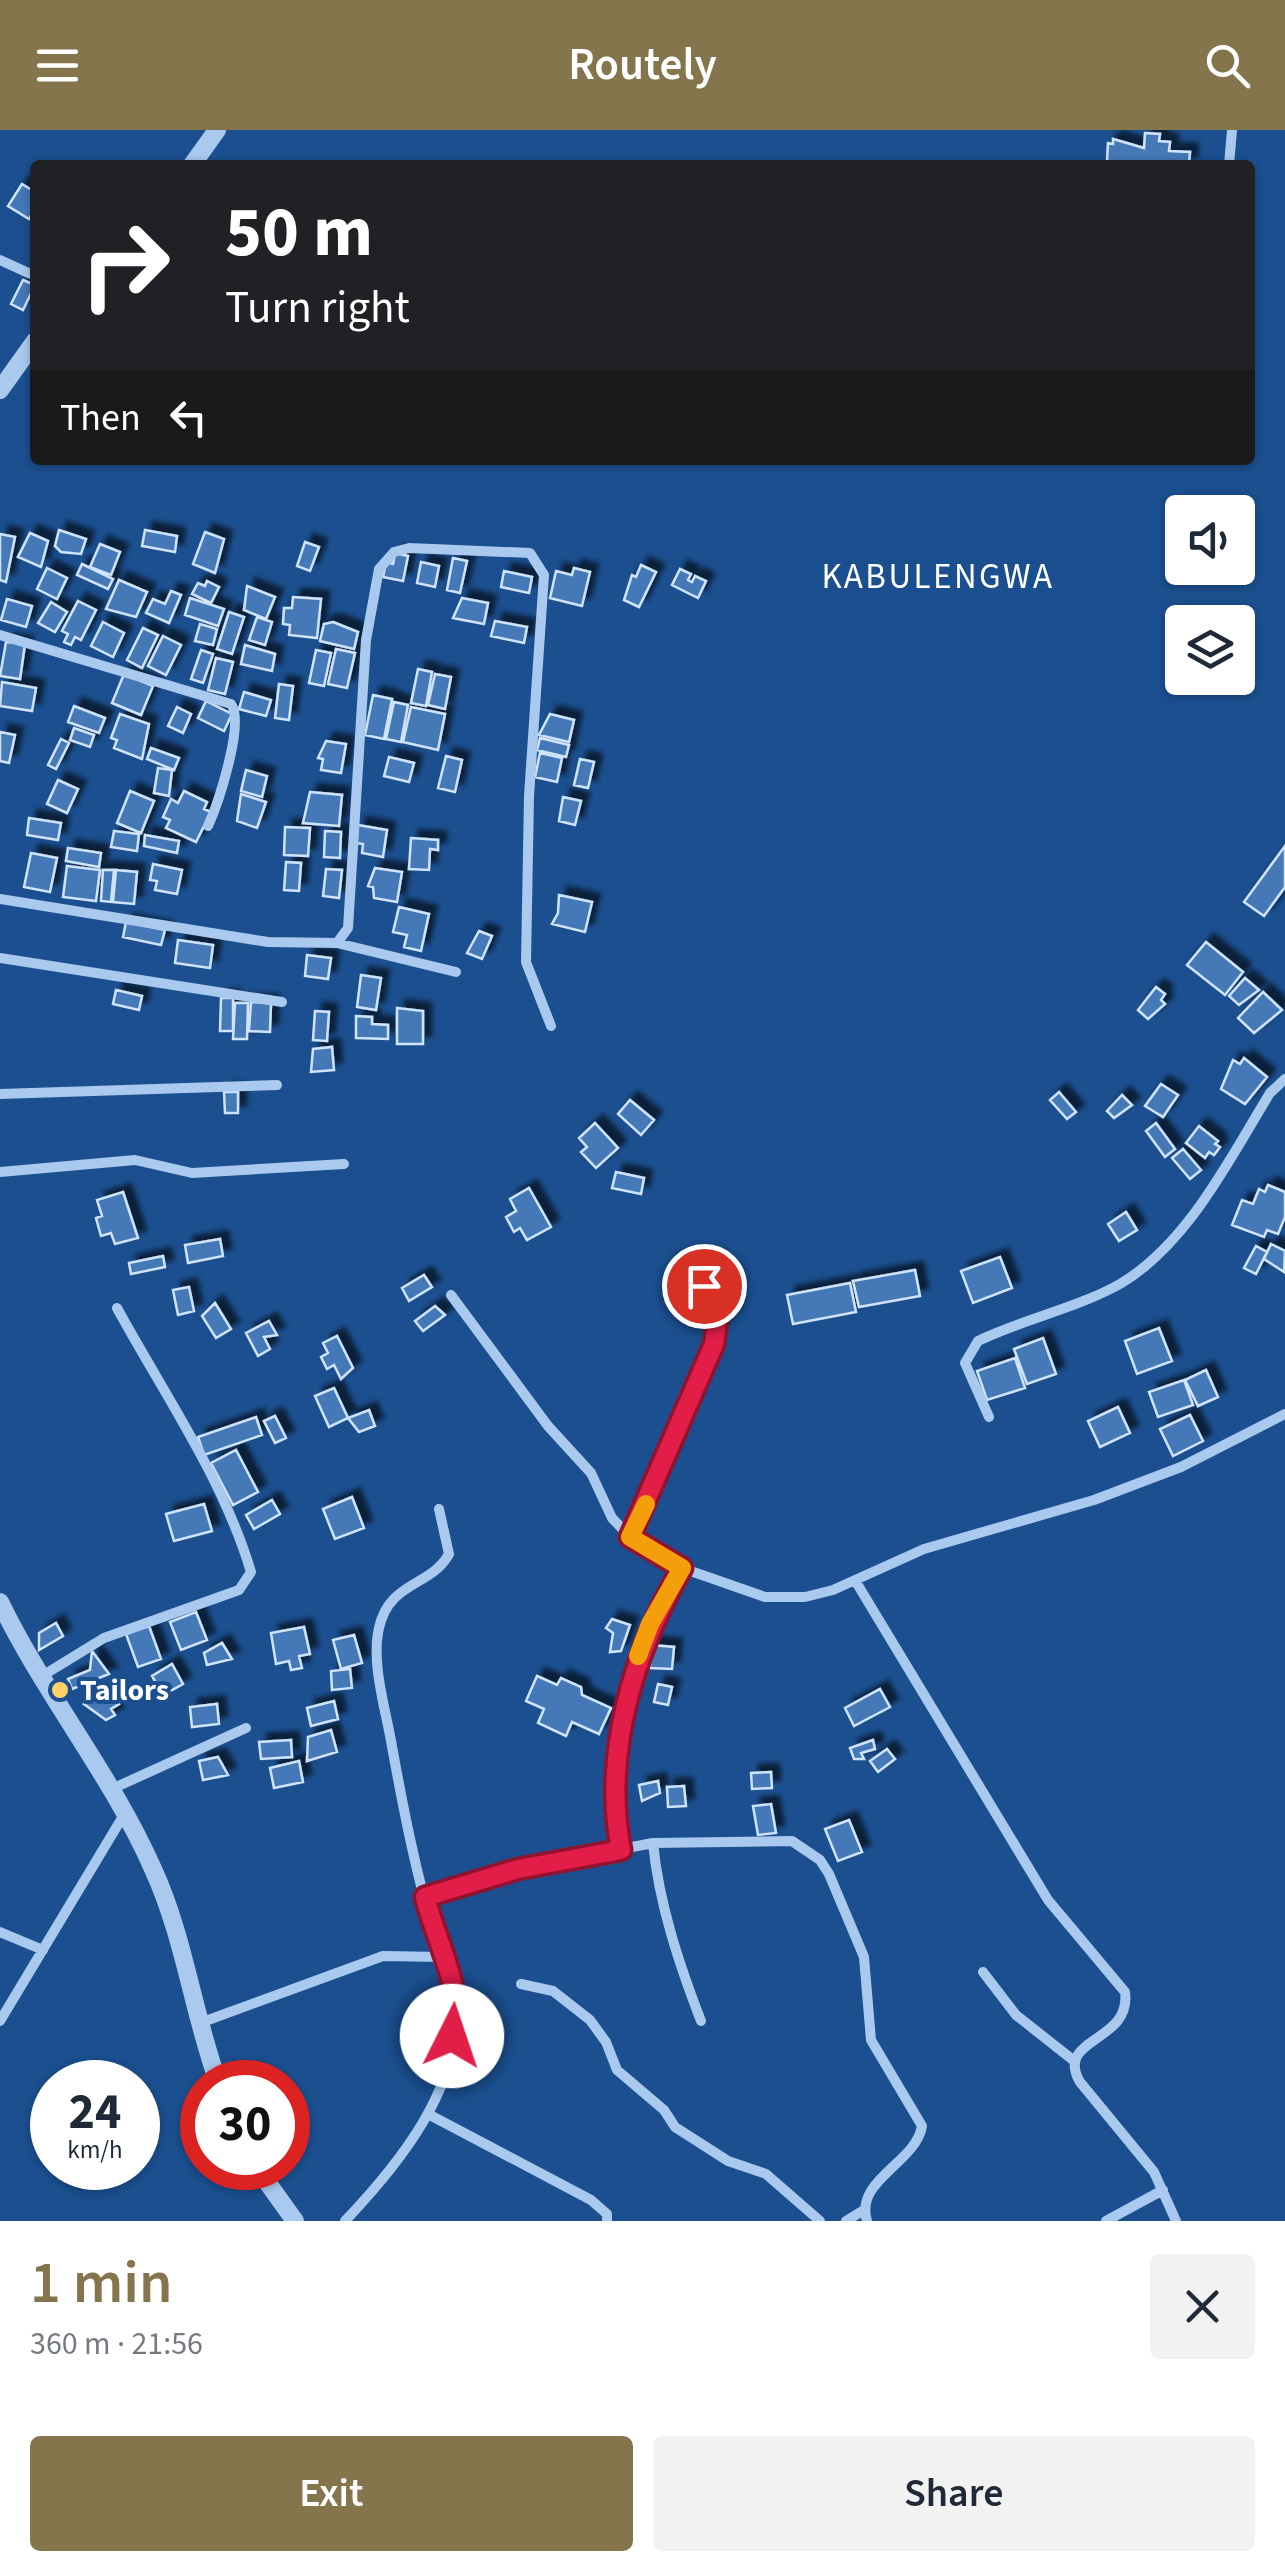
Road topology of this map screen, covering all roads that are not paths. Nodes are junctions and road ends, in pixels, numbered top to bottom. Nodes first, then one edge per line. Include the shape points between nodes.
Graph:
1 (217, 130) edge
2 (1232, 130) edge
3 (196, 160) edge
4 (1229, 160) edge
5 (0, 260) edge
6 (30, 274) edge
7 (30, 348) edge
8 (0, 390) edge
9 (0, 636) edge
10 (208, 826) dead end
11 (0, 899) edge
12 (337, 943) junction
13 (0, 958) edge
14 (456, 972) dead end
15 (282, 1002) dead end
16 (551, 1026) dead end
17 (1283, 1078) edge
18 (277, 1084) dead end
19 (0, 1094) edge
20 (344, 1164) dead end
21 (0, 1172) edge
22 (704, 1286) dead end
23 (451, 1296) dead end
24 (117, 1308) dead end
25 (1285, 1414) edge
26 (988, 1417) dead end
27 (440, 1509) dead end
28 (630, 1537) junction
29 (682, 1568) junction
30 (856, 1582) junction
31 (0, 1602) edge
32 (42, 1676) junction
33 (246, 1728) dead end
34 (114, 1788) junction
35 (126, 1812) junction
36 (653, 1843) junction
37 (621, 1850) junction
38 (425, 1897) junction
39 (0, 1932) edge
40 (43, 1950) junction
41 (443, 1958) junction
42 (984, 1972) dead end
43 (521, 1984) dead end
44 (701, 2021) dead end
45 (0, 2022) edge
46 (200, 2023) junction
47 (211, 2060) edge
48 (1073, 2060) junction
49 (428, 2114) junction
50 (273, 2190) edge
51 (1163, 2190) junction
52 (865, 2216) edge
53 (295, 2221) edge
54 (345, 2221) edge
55 (608, 2221) edge
56 (820, 2221) edge
57 (846, 2221) edge
58 (1106, 2221) edge
59 (1176, 2221) edge

1 - 3 street
2 - 4 street
5 - 6 street
7 - 8 street
9 - 10 street via 231,704 236,717 220,800
11 - 12 street via 268,942
12 - 14 street
12 - 16 street via 348,928 366,640 379,569 394,552 409,548 530,553 544,575 526,962
13 - 15 street
17 - 26 street via 1222,1170 1147,1264 1103,1291 978,1341 965,1363
18 - 19 street
20 - 21 street via 192,1172 135,1160
22 - 28 street via 718,1314 714,1344
23 - 28 street via 590,1473 612,1518
24 - 32 street via 237,1524 251,1572 240,1590 104,1638
25 - 30 street via 1142,1483 924,1550
27 - 38 street via 449,1554 394,1594 377,1644
28 - 29 street
29 - 30 street via 765,1598 805,1597
29 - 37 street via 636,1663 613,1810
30 - 48 street via 1048,1900 1125,1992 1122,2019
31 - 32 street
32 - 34 street
33 - 34 street
34 - 35 street
35 - 40 street
35 - 46 street via 155,1872
36 - 37 street
36 - 44 street via 673,1939
36 - 52 street via 792,1841 829,1874 864,1957 871,2040 922,2126 868,2194
37 - 38 street via 518,1869
38 - 41 street
39 - 40 street
40 - 45 street
41 - 46 street via 384,1956
41 - 49 street via 458,2009
42 - 48 street via 1016,2015
43 - 56 street via 553,1991 590,2020 617,2070 675,2127 728,2161 766,2174
46 - 47 street
48 - 51 street via 1080,2082
49 - 54 street via 404,2154
49 - 55 street via 591,2200
50 - 53 street
51 - 58 street
51 - 59 street
52 - 57 street

